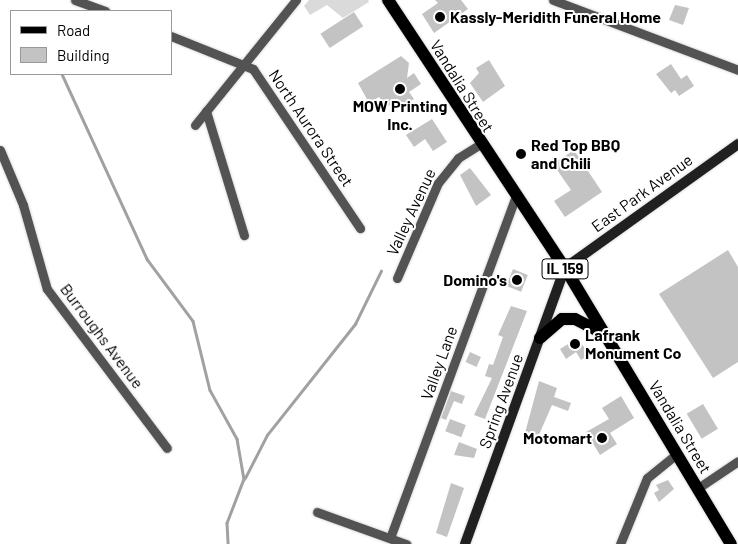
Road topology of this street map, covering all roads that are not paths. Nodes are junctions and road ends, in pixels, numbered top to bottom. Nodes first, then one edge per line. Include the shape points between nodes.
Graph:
1 (75, 0) edge
2 (296, 0) edge
3 (388, 0) edge
4 (553, 0) edge
5 (102, 10) edge
6 (172, 36) edge
7 (244, 63) junction
8 (738, 70) edge
9 (206, 111) junction
10 (195, 125) dead end
11 (738, 144) edge
12 (479, 145) junction
13 (0, 150) edge
14 (515, 199) junction
15 (360, 228) dead end
16 (244, 235) dead end
17 (565, 268) junction
18 (397, 278) dead end
19 (604, 334) junction
20 (540, 338) junction
21 (167, 448) dead end
22 (677, 454) junction
23 (738, 462) edge
24 (698, 488) junction
25 (318, 512) dead end
26 (390, 538) junction
27 (406, 544) edge
28 (465, 544) edge
29 (620, 544) edge
30 (731, 544) edge

1 - 5 street
2 - 7 street
3 - 12 main road, Vandalia Street / IL 159
4 - 8 street
6 - 7 street, North Aurora Street
7 - 9 street
7 - 15 street, North Aurora Street via 259,76
9 - 10 street
9 - 16 street
11 - 17 street, East Park Avenue
12 - 14 main road, Vandalia Street / IL 159
12 - 18 street, Valley Avenue via 458,158 438,183
13 - 21 street, Burroughs Avenue via 23,205 47,289
14 - 17 main road, Vandalia Street / IL 159
14 - 26 street, Valley Lane
17 - 19 main road, Vandalia Street / IL 159
17 - 20 street, Spring Avenue
19 - 20 main road via 590,325 562,318
19 - 22 main road, Vandalia Street / IL 159
20 - 28 street, Spring Avenue
22 - 24 main road, Vandalia Street / IL 159
22 - 29 street via 647,478
23 - 24 street
24 - 30 main road, Vandalia Street / IL 159
25 - 26 street
26 - 27 street

